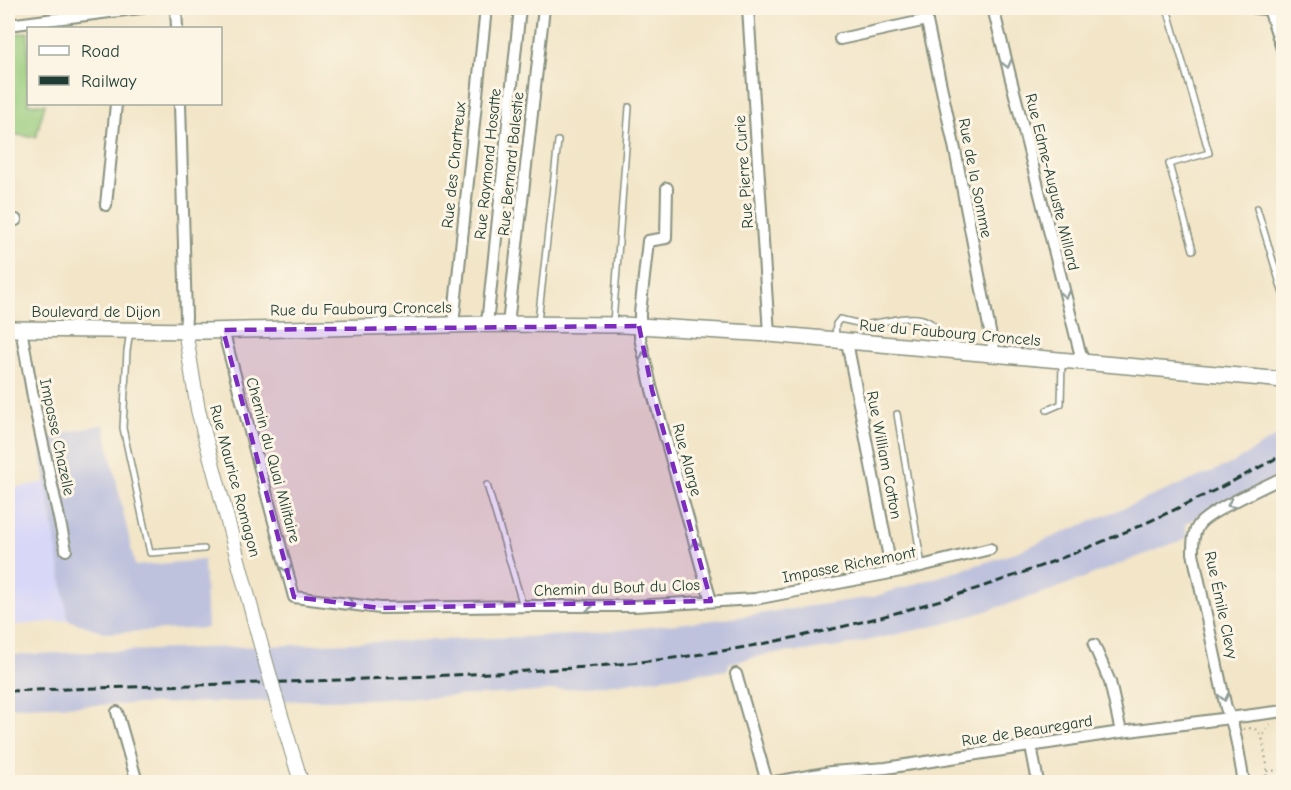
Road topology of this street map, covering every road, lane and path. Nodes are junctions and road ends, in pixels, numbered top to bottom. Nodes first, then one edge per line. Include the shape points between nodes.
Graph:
1 (141, 8) edge
2 (176, 8) edge
3 (486, 8) edge
4 (520, 8) edge
5 (544, 8) edge
6 (748, 8) edge
7 (924, 8) edge
8 (993, 8) edge
9 (1167, 8) edge
10 (1255, 8) edge
11 (1269, 9) junction
12 (1284, 11) edge
13 (927, 20) junction
14 (8, 25) edge
15 (177, 27) edge
16 (840, 39) dead end
17 (1284, 55) edge
18 (116, 105) edge
19 (180, 105) edge
20 (629, 107) dead end
21 (558, 141) dead end
22 (667, 189) dead end
23 (106, 205) dead end
24 (1257, 208) dead end
25 (1193, 250) dead end
26 (1284, 297) edge
27 (487, 324) junction
28 (508, 324) junction
29 (537, 324) junction
30 (613, 324) junction
31 (453, 325) junction
32 (639, 326) junction
33 (14, 329) edge
34 (130, 330) junction
35 (185, 330) junction
36 (223, 330) junction
37 (769, 334) junction
38 (841, 341) junction
39 (942, 350) junction
40 (996, 355) junction
41 (1062, 361) junction
42 (1085, 364) junction
43 (1284, 380) edge
44 (1047, 410) dead end
45 (897, 414) dead end
46 (1284, 477) edge
47 (487, 485) dead end
48 (204, 549) dead end
49 (990, 549) dead end
50 (66, 550) dead end
51 (922, 566) junction
52 (892, 573) junction
53 (294, 597) joint
54 (711, 601) junction
55 (523, 606) junction
56 (1094, 645) dead end
57 (736, 674) dead end
58 (117, 712) dead end
59 (1283, 715) edge
60 (1230, 717) junction
61 (1272, 722) dead end
62 (1250, 727) dead end
63 (1121, 732) junction
64 (1262, 738) junction
65 (1031, 746) junction
66 (1284, 770) edge
67 (1267, 771) junction
68 (137, 783) edge
69 (301, 783) edge
70 (767, 783) edge
71 (775, 783) edge
72 (1038, 783) edge
73 (1244, 783) edge
74 (1266, 783) edge

1 - 14 street
2 - 15 street
3 - 31 street, Rue des Chartreux
4 - 27 street, Rue Raymond Hosatte
5 - 28 street, Rue Bernard Balestie
6 - 37 street, Rue Pierre Curie
7 - 13 street, Rue de la Somme
8 -> 42 street, Rue Edme-Auguste Millard
9 - 25 lane via 1209,153 1169,164
10 - 11 street
11 - 12 street
11 - 17 street
13 - 16 street
13 - 40 street, Rue de la Somme
18 - 23 street
19 - 35 street
20 - 30 lane
21 - 29 lane
22 - 32 street, Rue Alarge via 666,238 648,241
24 - 26 lane
27 - 28 main road, Rue du Faubourg Croncels
27 - 31 main road, Rue du Faubourg Croncels
28 - 29 main road, Rue du Faubourg Croncels
29 - 30 main road, Rue du Faubourg Croncels
30 - 32 main road, Rue du Faubourg Croncels
31 - 36 main road, Rue du Faubourg Croncels
32 - 37 main road, Rue du Faubourg Croncels
54 -> 32 street, Rue Alarge via 652,390
33 - 34 main road, Boulevard de Dijon
33 - 50 street, Impasse Chazelle
34 - 35 main road, Boulevard de Dijon
34 - 48 lane via 123,428 150,553
35 - 36 main road, Rue du Faubourg Croncels
35 - 69 street, Rue Maurice Romagon, bridge via 198,410
36 -> 53 street, Chemin du Quai Militaire
37 - 38 main road, Rue du Faubourg Croncels
38 - 39 main road, Rue du Faubourg Croncels
38 - 39 lane via 836,324 840,319 868,324 915,317 930,323 939,334
38 - 52 street, Rue William Cotton
39 - 40 main road, Rue du Faubourg Croncels
40 - 41 main road, Rue du Faubourg Croncels
41 - 42 main road, Rue du Faubourg Croncels
41 - 44 lane via 1061,404
42 - 43 main road, Rue du Faubourg Croncels
45 - 51 lane
46 -> 60 street, Rue Émile Clevy via 1214,513 1199,524 1193,538 1193,553
47 - 55 lane, Chemin du Bout du Clos
49 - 51 street, Impasse Richemont
51 - 52 street, Impasse Richemont
52 - 54 street, Impasse Richemont via 755,599
53 -> 55 street, Chemin du Bout du Clos via 380,608
55 -> 54 street, Chemin du Bout du Clos
56 - 63 street via 1110,682
57 - 70 street
58 - 68 street
59 - 60 street, Rue de Beauregard
60 - 63 street, Rue de Beauregard
60 - 73 street
61 - 64 path
62 - 64 path
63 - 65 street, Rue de Beauregard
64 - 67 path
65 - 71 street, Rue de Beauregard
65 - 72 street
66 - 67 path
67 - 74 path

